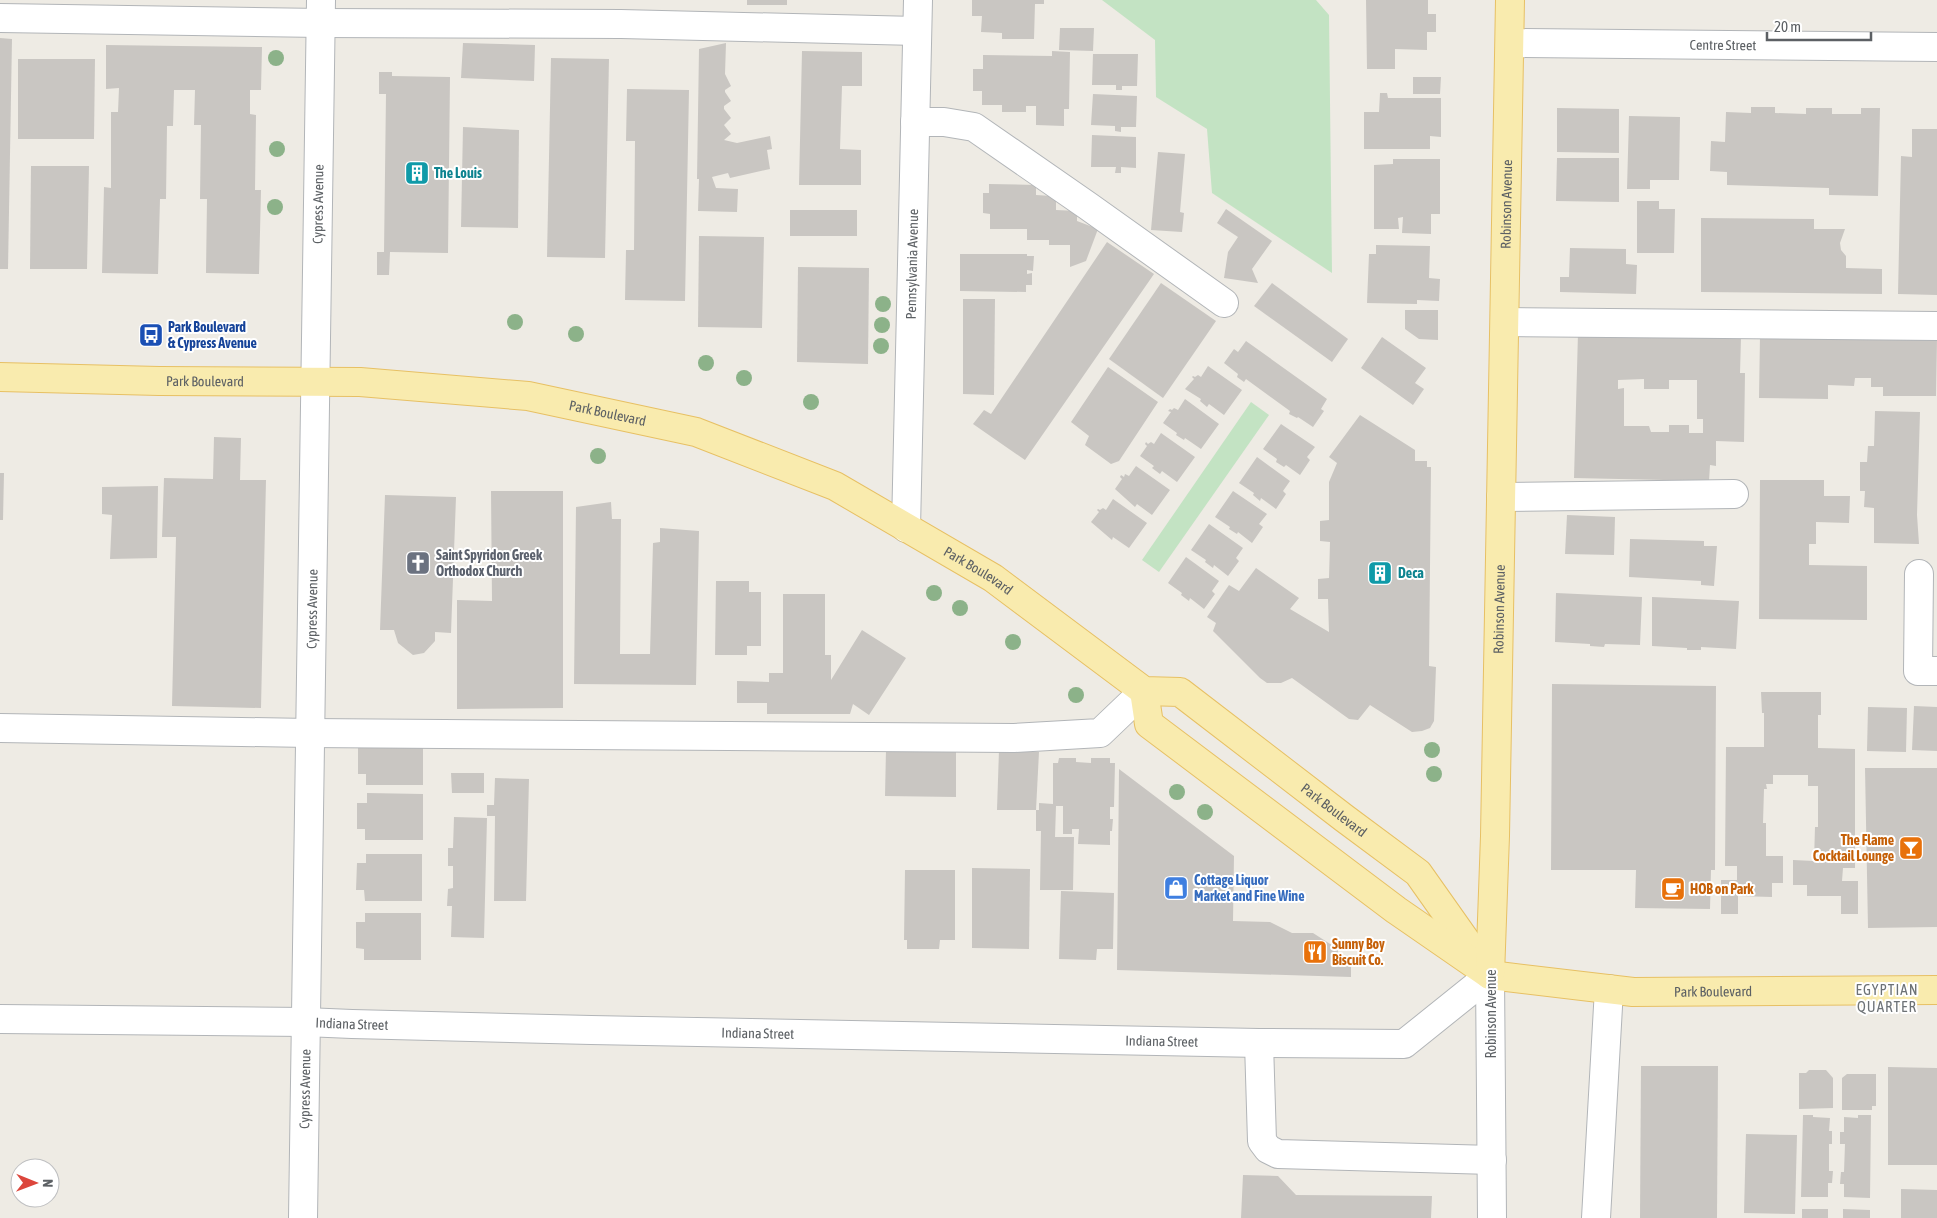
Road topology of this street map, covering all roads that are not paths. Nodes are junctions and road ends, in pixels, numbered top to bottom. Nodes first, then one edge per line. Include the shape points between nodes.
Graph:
1 (918, 0) edge
2 (1510, 0) edge
3 (10, 12) edge
4 (321, 12) edge
5 (621, 12) edge
6 (917, 31) junction
7 (1511, 43) junction
8 (1937, 47) edge
9 (916, 122) junction
10 (1224, 303) dead end
11 (1505, 322) junction
12 (1937, 326) edge
13 (0, 377) edge
14 (314, 382) junction
15 (1734, 494) dead end
16 (1501, 497) junction
17 (906, 528) junction
18 (1919, 574) dead end
19 (1937, 671) edge
20 (1144, 692) junction
21 (0, 728) edge
22 (309, 733) junction
23 (1490, 975) junction
24 (1609, 989) junction
25 (1937, 990) edge
26 (0, 1019) edge
27 (305, 1022) junction
28 (1259, 1043) junction
29 (1492, 1160) junction
30 (303, 1218) edge
31 (1492, 1218) edge
32 (1596, 1218) edge

1 - 6 street, Pennsylvania Avenue
2 - 7 main road, Robinson Avenue
3 - 4 street
4 - 5 street
4 - 14 street, Cypress Avenue
5 - 6 street
6 - 9 street, Pennsylvania Avenue
7 - 8 street, Centre Street
7 - 11 main road, Robinson Avenue
9 - 10 street via 974,127
9 - 17 street, Pennsylvania Avenue
11 - 12 street
11 - 16 main road, Robinson Avenue
13 - 14 main road, Park Boulevard
14 - 17 main road, Park Boulevard via 360,382 528,396 696,432 835,486
14 - 22 street, Cypress Avenue
15 - 16 street
16 - 23 main road, Robinson Avenue
17 - 20 main road, Park Boulevard via 993,578
18 - 19 street via 1918,671
20 - 22 street via 1100,733 1014,738 596,740
20 - 23 main road, Park Boulevard via 1149,724 1396,910
20 - 23 main road, Park Boulevard via 1180,692 1418,872
21 - 22 street
22 - 27 street, Cypress Avenue
23 - 24 main road, Park Boulevard
23 - 28 street, Indiana Street via 1404,1044
23 - 29 street, Robinson Avenue
24 - 25 main road, Park Boulevard via 1666,993
24 - 32 street
26 - 27 street, Indiana Street
27 - 28 street, Indiana Street
27 - 30 street, Cypress Avenue
28 - 29 street via 1262,1141 1268,1149 1278,1154
29 - 31 street, Robinson Avenue

